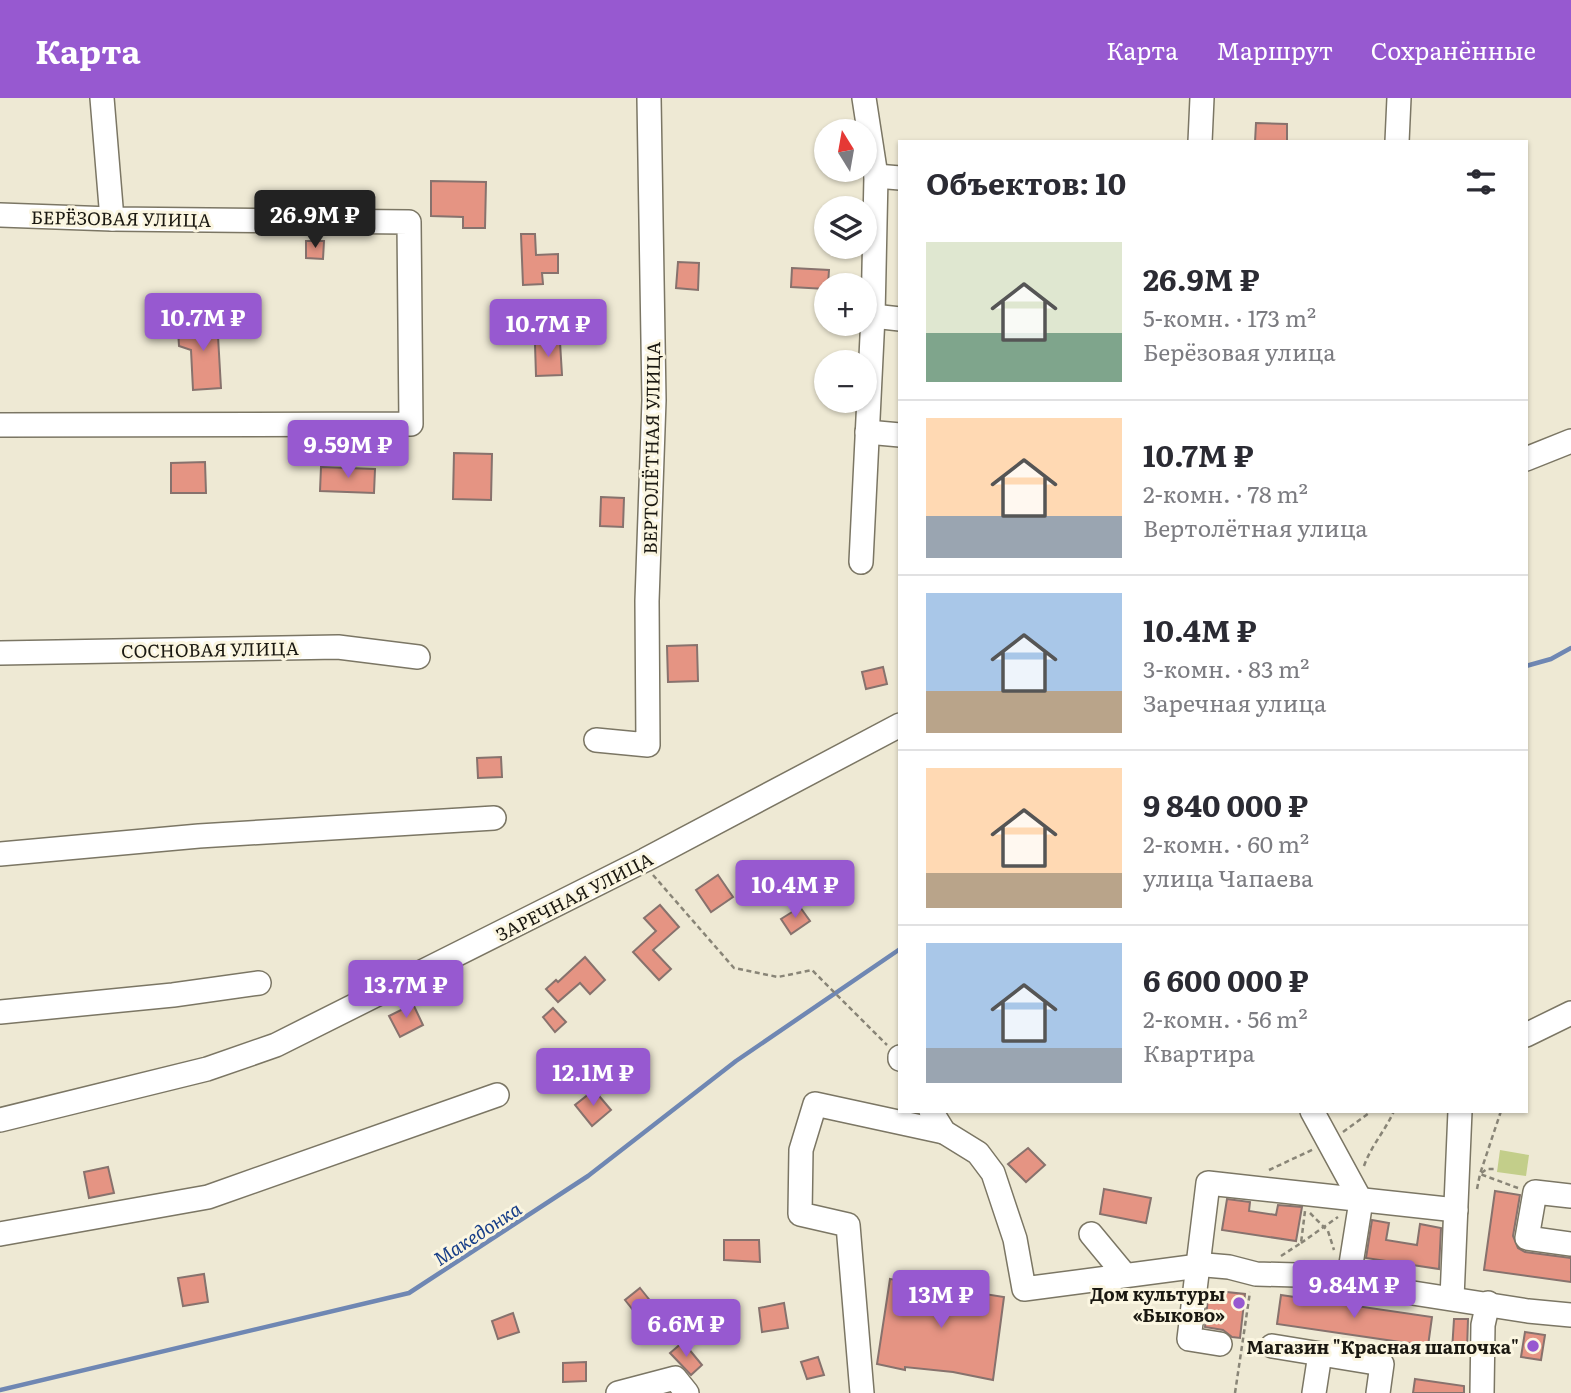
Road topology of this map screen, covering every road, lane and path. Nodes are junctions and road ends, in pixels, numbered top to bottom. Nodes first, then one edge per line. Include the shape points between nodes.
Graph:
1 (102, 98) edge
2 (649, 98) edge
3 (864, 98) edge
4 (1202, 98) edge
5 (1399, 98) edge
6 (867, 119) edge
7 (1200, 140) edge
8 (1397, 140) edge
9 (877, 176) edge
10 (898, 178) edge
11 (876, 182) edge
12 (0, 215) edge
13 (111, 219) junction
14 (874, 273) edge
15 (877, 316) edge
16 (898, 319) edge
17 (872, 336) edge
18 (0, 425) edge
19 (867, 432) junction
20 (898, 435) edge
21 (1571, 441) edge
22 (1528, 458) edge
23 (861, 562) dead end
24 (0, 653) edge
25 (418, 657) dead end
26 (898, 726) edge
27 (596, 740) dead end
28 (494, 818) dead end
29 (0, 854) edge
30 (645, 860) junction
31 (259, 983) dead end
32 (0, 1012) edge
33 (1571, 1013) edge
34 (1528, 1034) edge
35 (898, 1057) edge
36 (497, 1095) dead end
37 (932, 1113) edge
38 (1312, 1113) edge
39 (1393, 1113) edge
40 (1460, 1113) edge
41 (1500, 1113) edge
42 (0, 1120) edge
43 (944, 1132) junction
44 (1534, 1194) junction
45 (1571, 1196) edge
46 (1361, 1201) junction
47 (1455, 1210) junction
48 (0, 1234) edge
49 (1091, 1234) dead end
50 (1301, 1243) junction
51 (1571, 1244) edge
52 (1198, 1264) junction
53 (1253, 1274) junction
54 (1125, 1275) junction
55 (1347, 1282) junction
56 (1452, 1298) junction
57 (1488, 1303) junction
58 (1571, 1315) edge
59 (1220, 1344) dead end
60 (1272, 1346) dead end
61 (1320, 1353) junction
62 (618, 1393) edge
63 (687, 1393) edge
64 (862, 1393) edge
65 (1235, 1393) edge
66 (1314, 1393) edge
67 (1378, 1393) edge
68 (1482, 1393) edge

1 - 13 street
2 - 27 street, ВЕРТОЛЁТНАЯ УЛИЦА via 654,400 647,601 648,745
3 - 6 street
4 - 7 street
5 - 8 street
9 - 10 street
11 - 14 street
12 - 13 street, БЕРЁЗОВАЯ УЛИЦА
13 - 18 street, БЕРЁЗОВАЯ УЛИЦА via 409,222 411,424
15 - 16 street
17 - 19 street
19 - 20 street
19 - 23 street
21 - 22 street
24 - 25 street, СОСНОВАЯ УЛИЦА via 338,647
26 - 30 street, ЗАРЕЧНАЯ УЛИЦА
28 - 29 street
30 - 35 path via 656,881 734,968 778,977 812,970
30 - 42 street, ЗАРЕЧНАЯ УЛИЦА via 276,1045 207,1069
31 - 32 street
33 - 34 street
36 - 48 street via 208,1197
37 - 43 street
38 - 46 street
39 - 46 path via 1364,1166
40 - 47 street
41 - 44 path via 1480,1174
43 - 54 street via 978,1153 993,1173 1024,1289
43 - 64 street via 815,1104 801,1150 800,1214 848,1224
44 - 45 street
44 - 51 street via 1527,1238
46 - 47 street
46 - 50 path
46 - 52 street via 1208,1183
46 - 55 street
47 - 56 street
49 - 54 street
50 - 53 path
50 - 55 path via 1305,1208 1328,1231
52 - 53 street
52 - 54 street
52 - 59 street via 1189,1339
53 - 55 street
53 - 65 path
55 - 56 street
56 - 57 street
57 - 58 street
57 - 68 street via 1483,1325
60 - 61 street
61 - 66 street
61 - 67 street via 1382,1364
62 - 63 street via 675,1378

